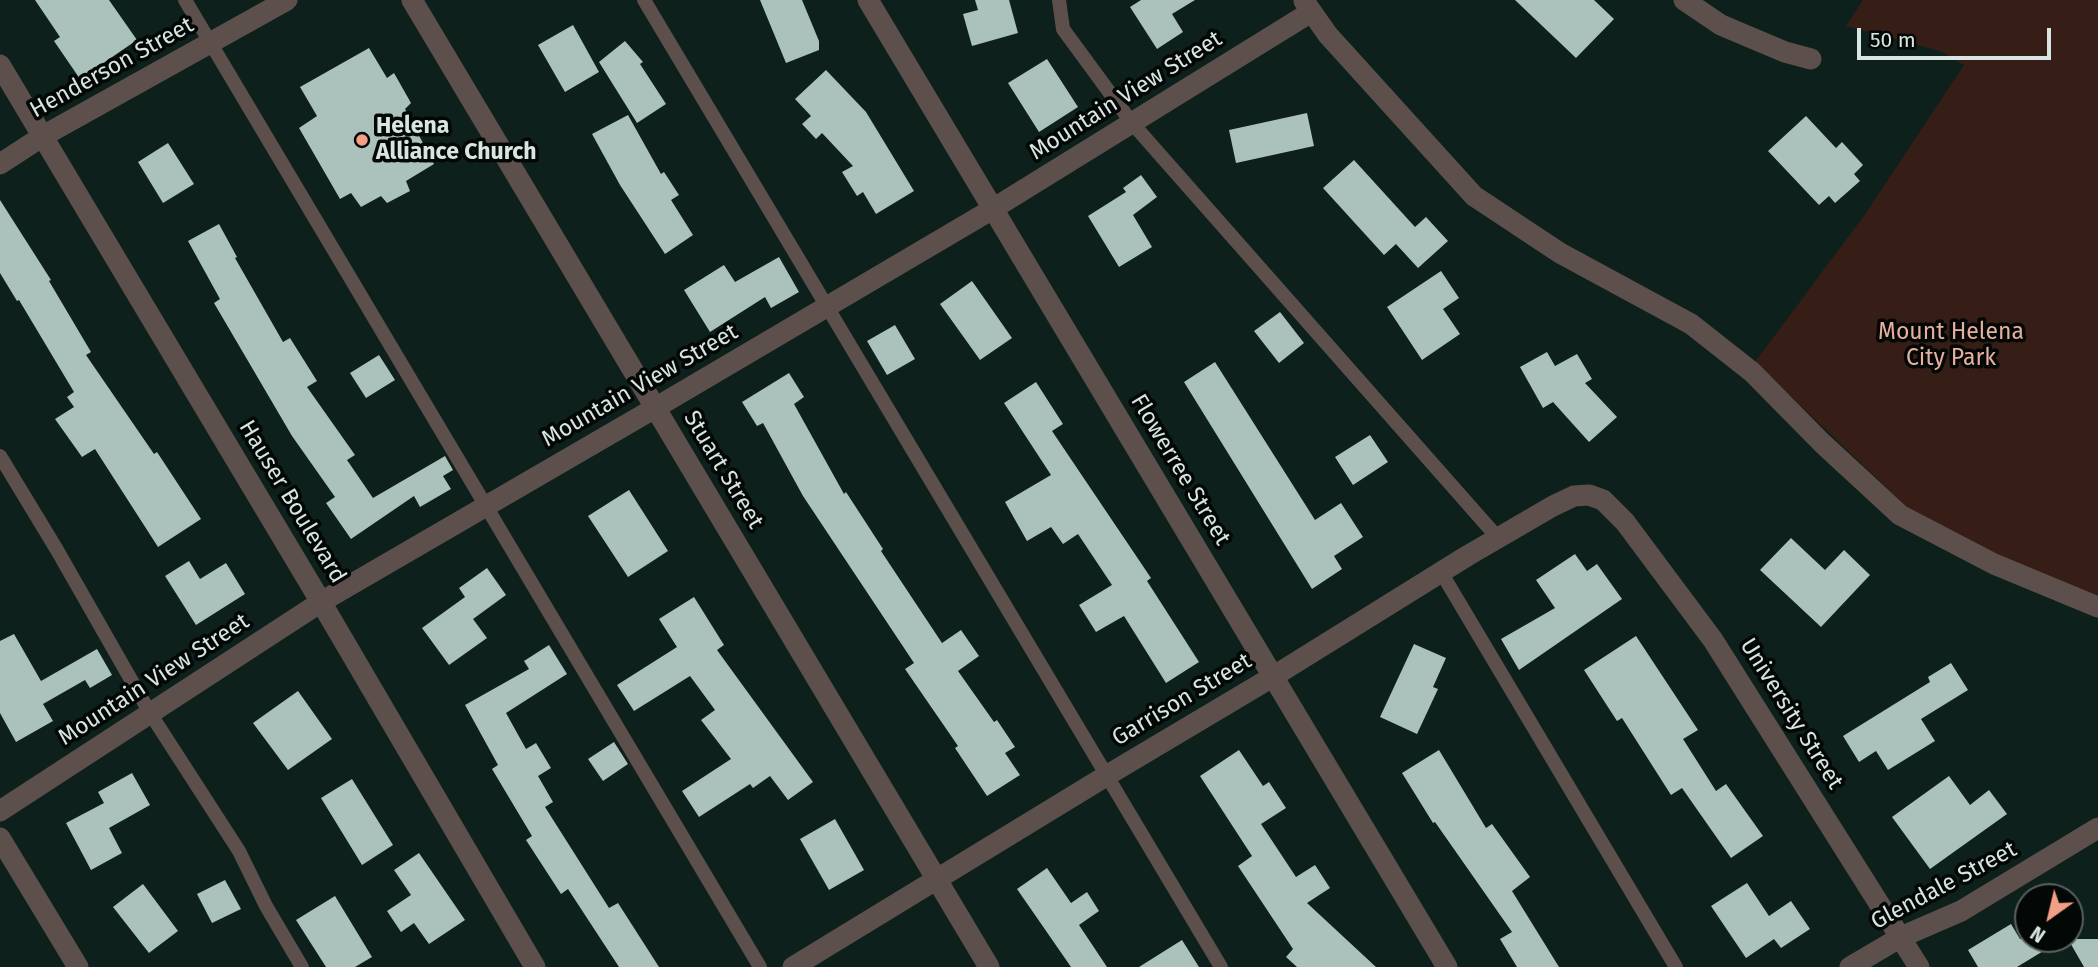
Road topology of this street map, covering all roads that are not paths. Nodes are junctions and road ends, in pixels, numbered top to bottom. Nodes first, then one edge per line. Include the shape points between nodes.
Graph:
1 (185, 0) edge
2 (287, 0) edge
3 (412, 0) edge
4 (644, 0) edge
5 (868, 0) edge
6 (1059, 0) edge
7 (1684, 0) edge
8 (1307, 6) edge
9 (211, 44) junction
10 (1811, 59) dead end
11 (0, 65) edge
12 (1132, 123) junction
13 (43, 136) junction
14 (0, 164) edge
15 (992, 210) junction
16 (828, 306) junction
17 (655, 408) junction
18 (0, 456) edge
19 (1602, 500) joint
20 (486, 506) junction
21 (1498, 537) junction
22 (1441, 572) junction
23 (321, 602) junction
24 (2098, 607) edge
25 (1275, 676) junction
26 (150, 713) junction
27 (1106, 776) junction
28 (0, 811) edge
29 (2098, 828) edge
30 (0, 838) edge
31 (936, 880) junction
32 (1901, 937) junction
33 (78, 967) edge
34 (302, 967) edge
35 (535, 967) edge
36 (760, 967) edge
37 (793, 967) edge
38 (989, 967) edge
39 (1220, 967) edge
40 (1447, 967) edge
41 (1676, 967) edge
42 (1850, 967) edge
43 (1919, 967) edge

1 - 9 lane
2 - 9 street, Henderson Street
3 - 17 street, Stuart Street
4 - 16 lane
5 - 15 street, Flowerree Street
6 - 12 lane via 1063,29
7 - 10 street via 1721,25
8 - 12 street, Mountain View Street
8 - 24 street via 1474,196 1560,253 1691,324 1752,372 1899,515 1994,564
9 - 13 street, Henderson Street
9 - 20 lane
11 - 13 street, Hauser Boulevard
12 - 15 street, Mountain View Street
12 - 21 lane
13 - 14 street, Henderson Street
13 - 23 street, Hauser Boulevard
15 - 16 street, Mountain View Street
15 - 25 street, Flowerree Street
16 - 17 street, Mountain View Street
16 - 27 lane
17 - 20 street, Mountain View Street
17 - 31 street, Stuart Street
18 - 26 lane
19 - 21 street, Garrison Street via 1574,496
19 - 32 street, University Street via 1625,522 1713,640
20 - 23 street, Mountain View Street
20 - 36 lane
21 - 22 street, Garrison Street
22 - 25 street, Garrison Street
22 - 41 lane
23 - 26 street, Mountain View Street
23 - 35 street, Hauser Boulevard
25 - 27 street, Garrison Street
25 - 40 street, Flowerree Street
26 - 28 street, Mountain View Street
26 - 34 lane via 240,851
27 - 31 street, Garrison Street
27 - 39 lane
29 - 32 street, Glendale Street via 1961,911
30 - 33 street
31 - 37 street, Garrison Street
31 - 38 street, Stuart Street
32 - 42 street, Glendale Street
32 - 43 street, University Street

